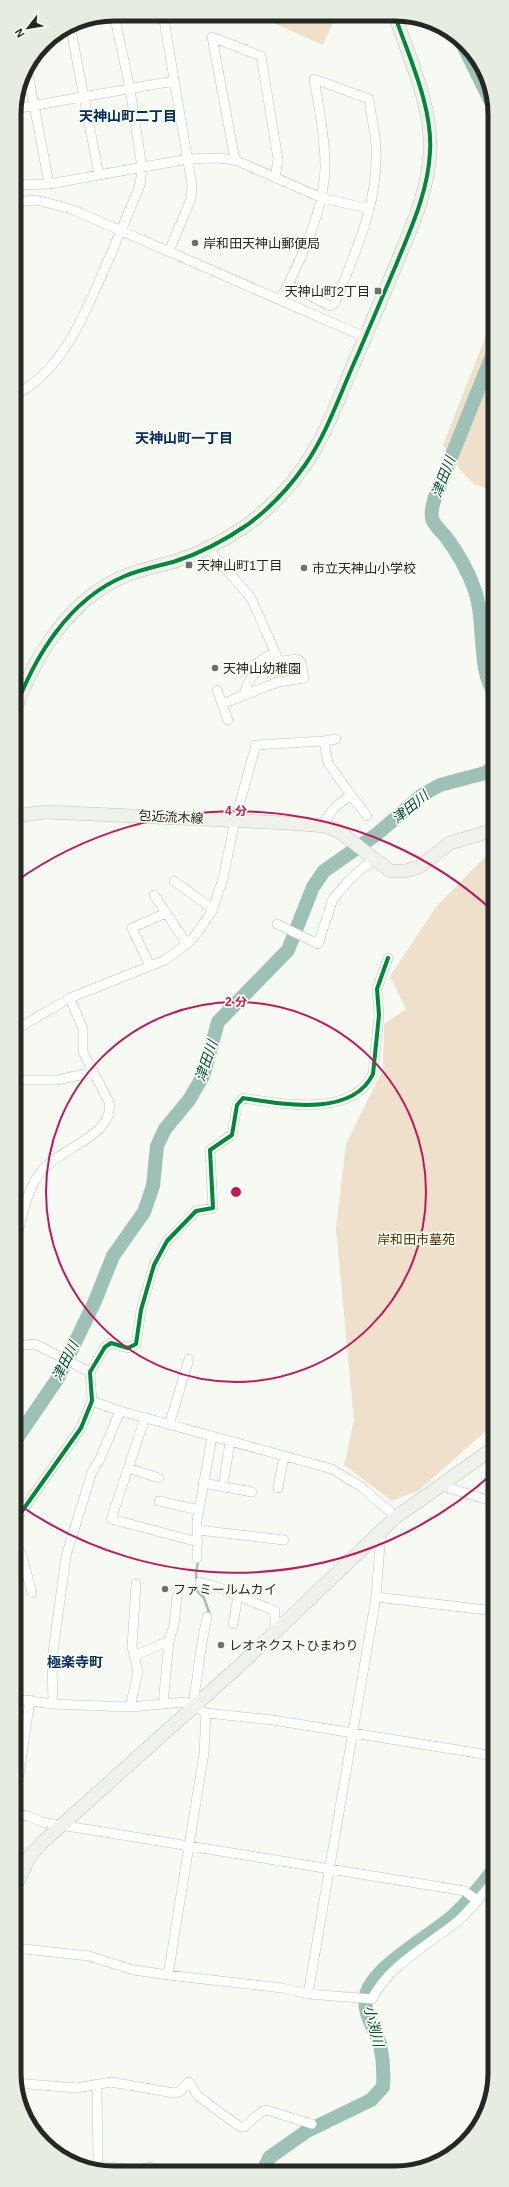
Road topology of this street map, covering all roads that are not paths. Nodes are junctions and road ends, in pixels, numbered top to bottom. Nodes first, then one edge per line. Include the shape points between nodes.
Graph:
1 (115, 21) edge
2 (164, 21) edge
3 (397, 21) edge
4 (71, 32) edge
5 (29, 78) edge
6 (174, 81) junction
7 (130, 89) junction
8 (84, 96) junction
9 (34, 105) junction
10 (21, 108) edge
11 (188, 159) junction
12 (235, 160) junction
13 (142, 168) junction
14 (99, 175) junction
15 (275, 178) junction
16 (48, 184) junction
17 (21, 185) edge
18 (322, 198) junction
19 (21, 201) edge
20 (370, 209) junction
21 (122, 230) junction
22 (169, 252) junction
23 (288, 284) junction
24 (280, 300) junction
25 (365, 337) junction
26 (21, 392) edge
27 (208, 548) junction
28 (276, 652) junction
29 (279, 661) junction
30 (252, 666) dead end
31 (217, 690) dead end
32 (21, 694) edge
33 (244, 695) junction
34 (222, 704) junction
35 (228, 720) dead end
36 (336, 739) dead end
37 (324, 740) junction
38 (351, 795) junction
39 (21, 815) edge
40 (366, 816) dead end
41 (235, 820) junction
42 (321, 826) junction
43 (488, 832) edge
44 (371, 856) junction
45 (174, 881) dead end
46 (154, 895) dead end
47 (212, 910) junction
48 (166, 914) junction
49 (277, 924) dead end
50 (187, 944) junction
51 (388, 958) dead end
52 (150, 966) junction
53 (70, 998) junction
54 (21, 1026) edge
55 (94, 1072) junction
56 (21, 1080) edge
57 (21, 1225) edge
58 (21, 1345) edge
59 (189, 1359) dead end
60 (90, 1372) junction
61 (92, 1401) junction
62 (120, 1411) junction
63 (145, 1418) junction
64 (168, 1425) junction
65 (212, 1437) junction
66 (230, 1442) junction
67 (488, 1452) edge
68 (284, 1456) junction
69 (128, 1468) junction
70 (159, 1478) dead end
71 (224, 1479) dead end
72 (203, 1483) junction
73 (442, 1486) junction
74 (278, 1488) dead end
75 (252, 1492) dead end
76 (488, 1500) edge
77 (159, 1501) dead end
78 (199, 1510) junction
79 (21, 1513) edge
80 (396, 1517) junction
81 (198, 1530) junction
82 (381, 1532) junction
83 (284, 1540) dead end
84 (198, 1542) junction
85 (21, 1552) edge
86 (197, 1558) dead end
87 (200, 1582) dead end
88 (136, 1584) dead end
89 (32, 1592) dead end
90 (177, 1596) dead end
91 (238, 1596) junction
92 (376, 1597) junction
93 (488, 1609) edge
94 (207, 1617) dead end
95 (233, 1624) dead end
96 (275, 1632) junction
97 (164, 1643) dead end
98 (134, 1656) junction
99 (21, 1699) edge
100 (30, 1700) junction
101 (54, 1704) junction
102 (163, 1704) junction
103 (130, 1707) junction
104 (200, 1709) junction
105 (353, 1733) junction
106 (488, 1755) edge
107 (21, 1761) edge
108 (21, 1815) edge
109 (63, 1824) junction
110 (190, 1845) junction
111 (330, 1869) junction
112 (21, 1875) edge
113 (488, 1887) edge
114 (476, 1900) junction
115 (21, 1949) edge
116 (168, 1975) junction
117 (308, 1994) junction
118 (22, 2084) edge
119 (97, 2086) junction
120 (312, 2124) dead end
121 (98, 2164) edge

1 - 7 street
2 - 6 street
3 - 25 street via 424,102 429,125 430,150 422,197 414,222
4 - 8 street
5 - 9 street
6 - 7 street
6 - 11 street
7 - 8 street
7 - 13 street
8 - 9 street
8 - 14 street
9 - 10 street
9 - 16 street
11 - 12 street
11 - 13 street
11 - 22 street via 192,185 191,199
12 - 15 street
12 - 15 street via 212,37 261,56 278,159
13 - 14 street
13 - 21 street via 140,185
14 - 16 street
15 - 18 street
16 - 17 street
18 - 20 street
18 - 20 street via 324,140 314,79 369,99 376,147 376,170
18 - 23 street
19 - 21 street via 36,200 71,209
20 - 23 street via 363,234 335,302 330,306
21 - 22 street
21 - 26 street via 81,324 50,368
22 - 24 street
23 - 24 street
24 - 25 street
25 - 27 street via 316,447 295,479 261,514
27 - 28 street via 250,598
27 - 32 street via 125,576 92,595 50,641
28 - 29 street
28 - 30 street
29 - 33 street via 256,671 246,686
29 - 33 street via 297,659 301,662 304,678 278,682
31 - 34 street
33 - 34 street
34 - 35 street
36 - 37 street
37 - 38 street via 328,763
37 - 41 street via 256,745
38 - 40 street
38 - 42 street via 334,807
39 - 41 street, 包近流木線 via 46,812
41 - 42 street, 包近流木線
41 - 47 street via 223,879
42 - 44 street, 包近流木線 via 340,832
43 - 44 street, 包近流木線 via 450,843 419,867 406,871 390,871
44 - 49 street via 333,899 318,944
45 - 47 street
46 - 48 street
47 - 50 street
48 - 50 street
48 - 52 street via 132,928
50 - 52 street via 173,955
51 - 60 street via 377,988 379,1015 373,1074 369,1081 356,1093 327,1104 282,1105 243,1098 237,1105 232,1135 210,1150 213,1208 196,1210 167,1241 154,1265 141,1310 136,1344 128,1348 111,1343 105,1347
52 - 53 street
53 - 54 street
53 - 55 street via 83,1029 83,1052
55 - 56 street via 57,1080
55 - 57 street via 109,1102 107,1120 101,1129 42,1170 34,1183
58 - 60 street via 35,1344
59 - 64 street
60 - 61 street
61 - 62 street
61 - 79 street via 81,1428
62 - 63 street
62 - 101 street via 92,1472 66,1556 52,1659
63 - 64 street
63 - 69 street
64 - 65 street
65 - 66 street
65 - 72 street
66 - 68 street
66 - 71 street
67 - 73 street
68 - 74 street
68 - 80 street via 332,1469 360,1486
69 - 70 street
69 - 84 street via 111,1519
72 - 75 street
72 - 78 street
73 - 76 street
73 - 80 street
77 - 78 street
78 - 81 street
80 - 82 street
81 - 83 street
81 - 84 street
82 - 92 street
82 - 96 street
84 - 86 street
85 - 89 street
87 - 91 street
88 - 98 street via 132,1647
90 - 102 street via 178,1626 170,1641 171,1659
91 - 95 street
91 - 96 street via 275,1611
92 - 93 street
92 - 105 street
94 - 104 street via 196,1660 194,1696
96 - 104 street
97 - 98 street
98 - 103 street via 138,1672
99 - 100 street
100 - 101 street
100 - 107 street
101 - 103 street
102 - 103 street
102 - 104 street via 185,1702
104 - 105 street
104 - 109 street
104 - 110 street via 204,1753
105 - 106 street
105 - 111 street
108 - 109 street via 42,1822
109 - 110 street
109 - 112 street via 30,1856
110 - 111 street
110 - 116 street
111 - 114 street via 465,1891
111 - 117 street
113 - 114 street
114 - 117 street via 459,1920 415,1952 376,1990 372,1999
115 - 116 street via 89,1956 134,1970
116 - 117 street via 282,1988
118 - 119 street via 64,2088
119 - 120 street via 111,2082 174,2093 179,2092 189,2082 198,2096 240,2127 244,2127 266,2110
119 - 121 street

